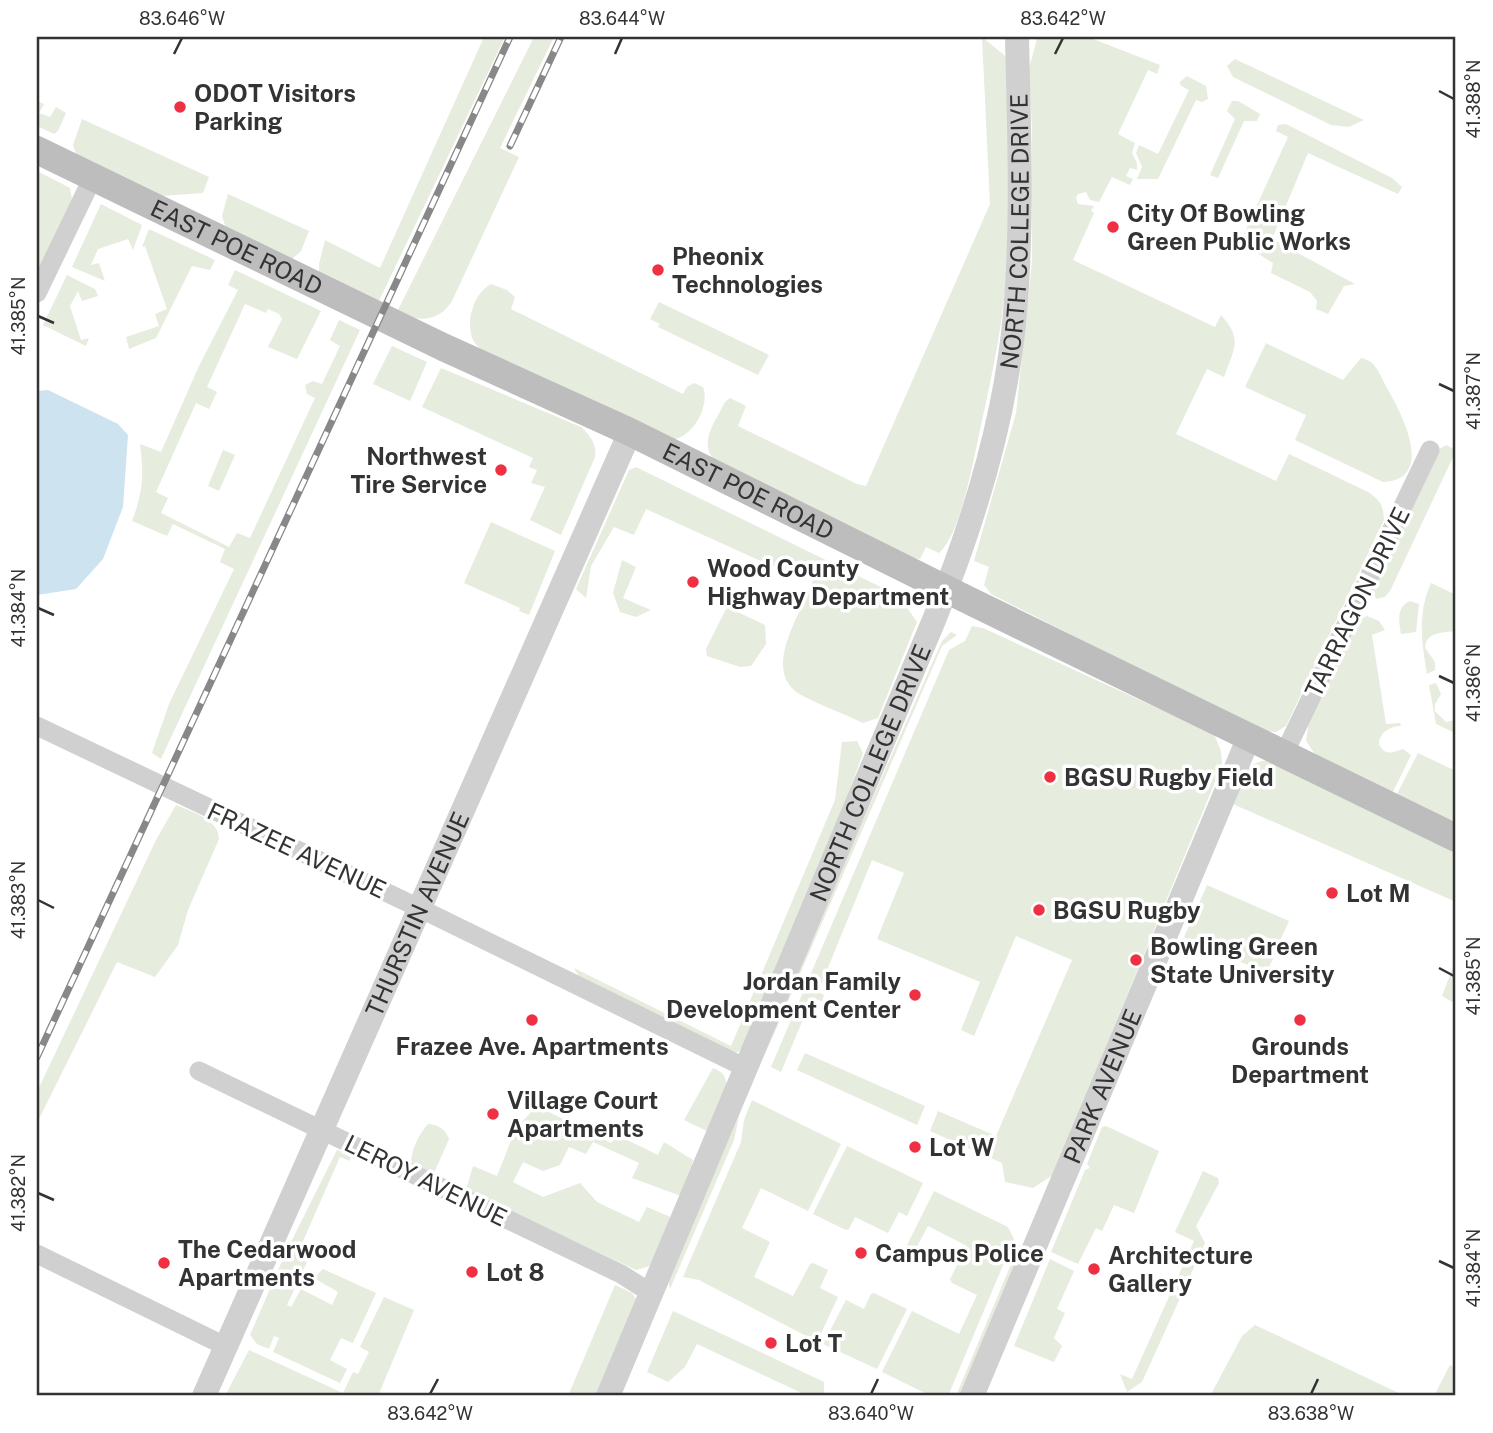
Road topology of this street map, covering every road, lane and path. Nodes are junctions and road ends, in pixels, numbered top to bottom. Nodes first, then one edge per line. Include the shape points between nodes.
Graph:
1 (1017, 37) edge
2 (37, 150) edge
3 (93, 177) junction
4 (37, 293) edge
5 (629, 432) junction
6 (1430, 450) dead end
7 (947, 589) junction
8 (37, 726) edge
9 (1249, 737) junction
10 (1284, 754) junction
11 (1456, 838) edge
12 (419, 908) junction
13 (746, 1068) junction
14 (200, 1071) dead end
15 (322, 1130) junction
16 (37, 1254) edge
17 (651, 1293) junction
18 (225, 1346) junction
19 (204, 1396) edge
20 (608, 1396) edge
21 (972, 1396) edge

1 - 7 street, NORTH COLLEGE DRIVE via 1015,314 996,431
2 - 3 main road, EAST POE ROAD
3 - 4 street
3 - 5 main road, EAST POE ROAD
5 - 7 main road, EAST POE ROAD
5 - 12 street, THURSTIN AVENUE
6 - 10 street, TARRAGON DRIVE
7 - 9 main road, EAST POE ROAD
7 - 13 street, NORTH COLLEGE DRIVE
8 - 12 street, FRAZEE AVENUE
9 - 10 main road, EAST POE ROAD
9 - 21 street, PARK AVENUE
10 - 11 main road, EAST POE ROAD
12 - 13 street, FRAZEE AVENUE
12 - 15 street, THURSTIN AVENUE
13 - 17 street, NORTH COLLEGE DRIVE
14 - 15 street, LEROY AVENUE
15 - 17 street, LEROY AVENUE via 621,1274
15 - 18 street, THURSTIN AVENUE
16 - 18 street
17 - 20 street, NORTH COLLEGE DRIVE
18 - 19 street, THURSTIN AVENUE

